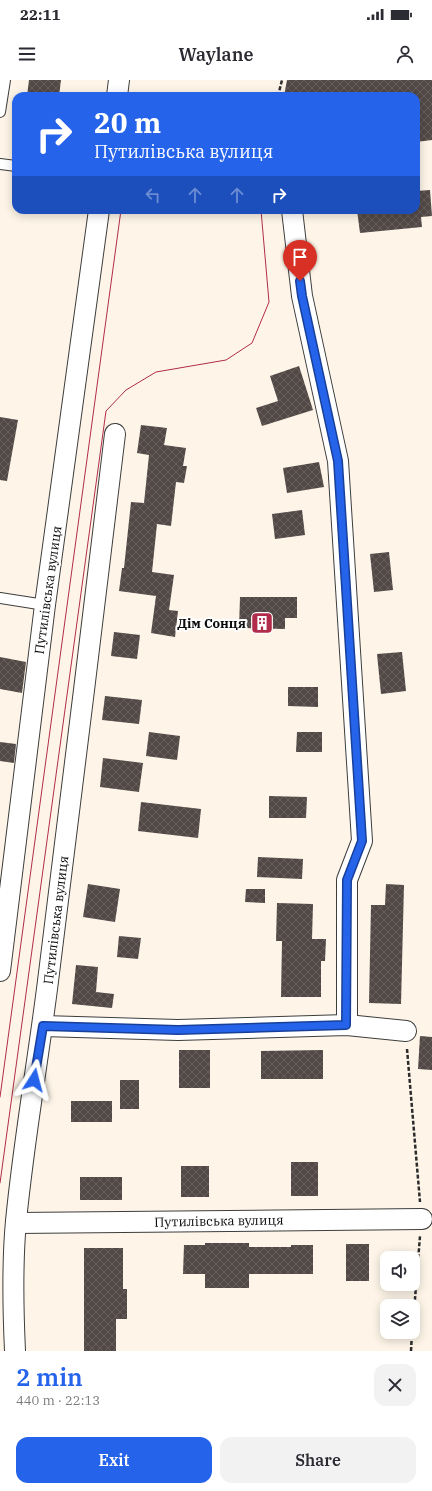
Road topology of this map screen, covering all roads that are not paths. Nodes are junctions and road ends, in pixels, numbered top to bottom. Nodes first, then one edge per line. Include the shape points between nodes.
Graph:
1 (5, 80) edge
2 (119, 80) edge
3 (118, 92) edge
4 (0, 112) edge
5 (0, 164) edge
6 (12, 166) edge
7 (98, 214) edge
8 (292, 214) edge
9 (115, 434) dead end
10 (0, 598) edge
11 (45, 605) junction
12 (0, 971) edge
13 (346, 1025) junction
14 (43, 1026) junction
15 (406, 1031) road end
16 (422, 1219) road end
17 (16, 1223) junction
18 (15, 1351) edge

1 - 4 lane
2 - 3 street
5 - 6 lane
7 - 11 street, Путилівська вулиця
8 - 13 street via 302,296 338,461 362,841 347,880
9 - 14 street, Путилівська вулиця
10 - 11 lane
11 - 12 street, Путилівська вулиця
13 - 14 street via 178,1030
13 - 15 street
14 - 17 street, Путилівська вулиця
16 - 17 street, Путилівська вулиця
17 - 18 street, Путилівська вулиця via 13,1312

